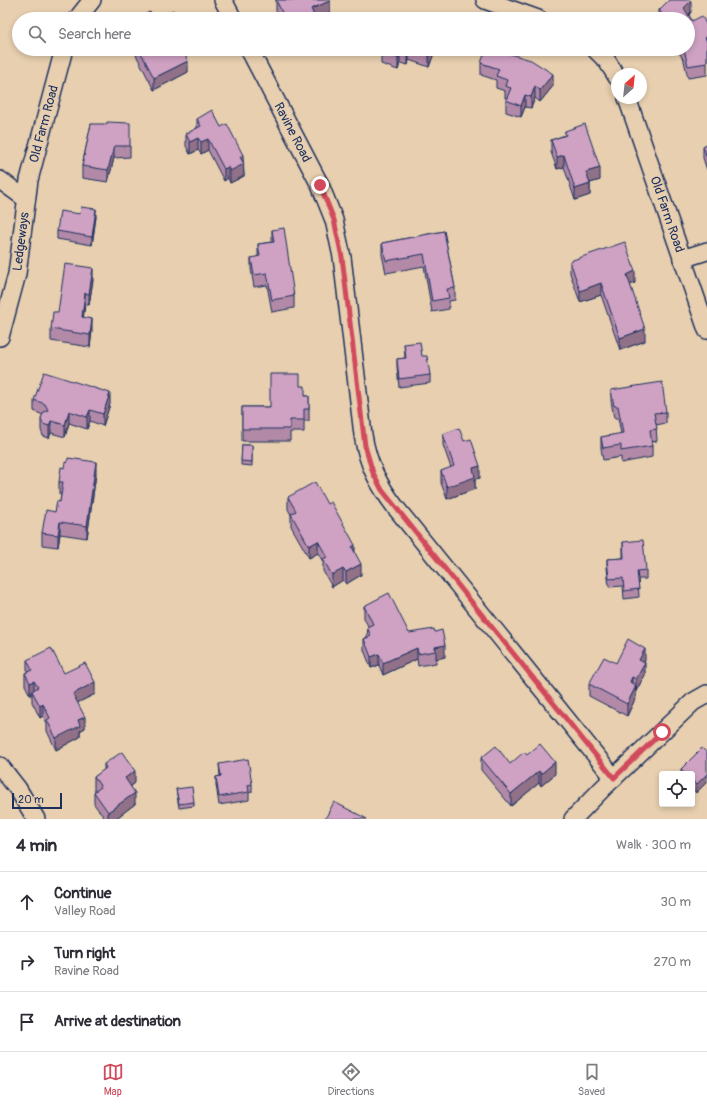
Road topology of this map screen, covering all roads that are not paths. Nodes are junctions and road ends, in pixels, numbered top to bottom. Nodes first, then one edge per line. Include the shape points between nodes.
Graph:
1 (92, 0) edge
2 (223, 0) edge
3 (485, 0) edge
4 (83, 12) edge
5 (229, 12) edge
6 (518, 12) edge
7 (62, 56) edge
8 (253, 56) edge
9 (601, 56) edge
10 (611, 69) edge
11 (629, 104) edge
12 (0, 180) edge
13 (26, 199) junction
14 (707, 251) edge
15 (682, 259) junction
16 (707, 330) edge
17 (0, 337) edge
18 (707, 681) edge
19 (700, 698) edge
20 (0, 766) edge
21 (614, 778) junction
22 (36, 819) edge
23 (573, 819) edge

1 - 4 street
2 - 5 street
3 - 6 street
7 - 13 street, Old Farm Road
8 - 21 street, Ravine Road via 320,185 334,220 342,257 363,435 370,465 377,481
9 - 10 street
11 - 15 street, Old Farm Road
12 - 13 street, Ledgeways
13 - 17 street, Ledgeways via 17,274
14 - 15 street
15 - 16 street, Old Farm Road
18 - 19 street
19 - 21 street
20 - 22 street
21 - 23 street

